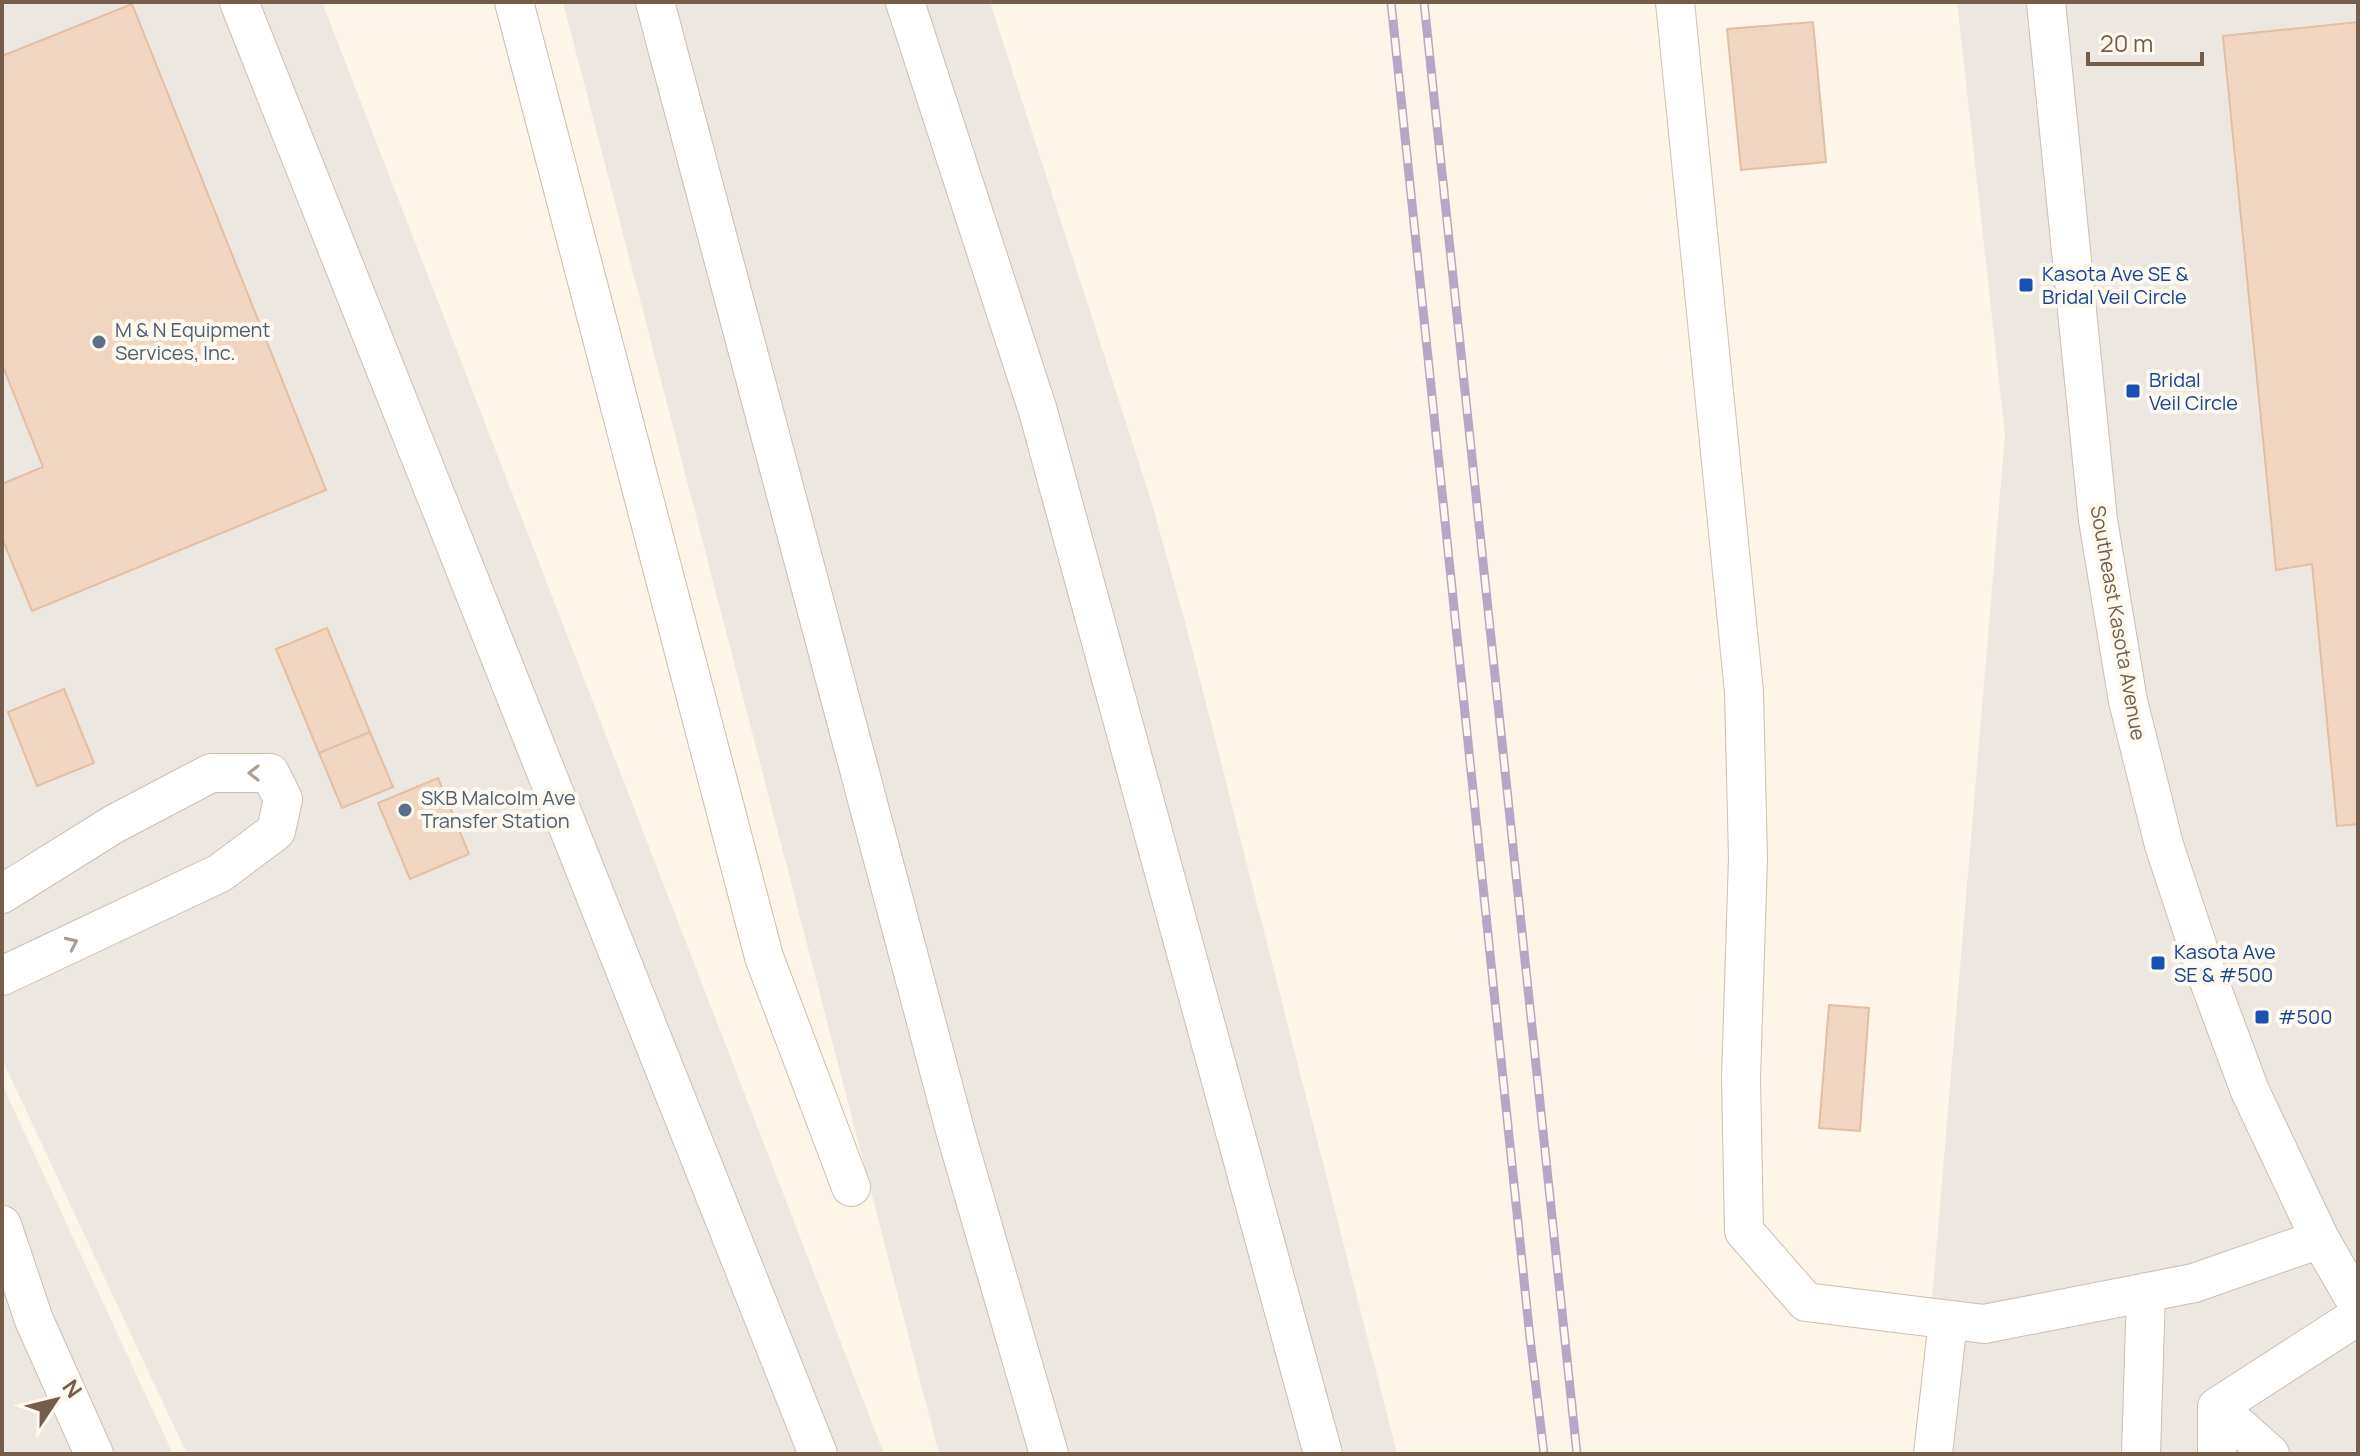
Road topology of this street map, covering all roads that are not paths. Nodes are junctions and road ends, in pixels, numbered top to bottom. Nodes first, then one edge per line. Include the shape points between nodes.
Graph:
1 (239, 2) edge
2 (514, 2) edge
3 (655, 2) edge
4 (905, 2) edge
5 (1675, 2) edge
6 (2046, 2) edge
7 (3, 890) edge
8 (2, 976) edge
9 (851, 1187) dead end
10 (2, 1225) edge
11 (2314, 1227) junction
12 (2353, 1283) edge
13 (2146, 1292) junction
14 (2358, 1316) edge
15 (1948, 1320) junction
16 (2217, 1407) junction
17 (94, 1454) edge
18 (818, 1454) edge
19 (1049, 1454) edge
20 (1323, 1454) edge
21 (1933, 1454) edge
22 (2141, 1454) edge
23 (2217, 1454) edge
24 (2270, 1454) edge

1 - 18 street
2 - 9 street via 764,957
3 - 19 street via 952,1119
4 - 20 street via 1038,411
5 - 15 street via 1744,692 1744,1231 1806,1302
6 - 11 street, Southeast Kasota Avenue via 2098,520 2128,701 2164,845 2209,981 2250,1091
8 -> 7 street via 220,873 276,831 283,799 270,773 211,773
10 - 17 street via 34,1320
11 - 12 street, Southeast Kasota Avenue
11 - 13 street via 2194,1283
13 - 15 street via 1984,1324
13 - 22 street
14 - 16 street
15 - 21 street
16 - 23 street
16 - 24 street

